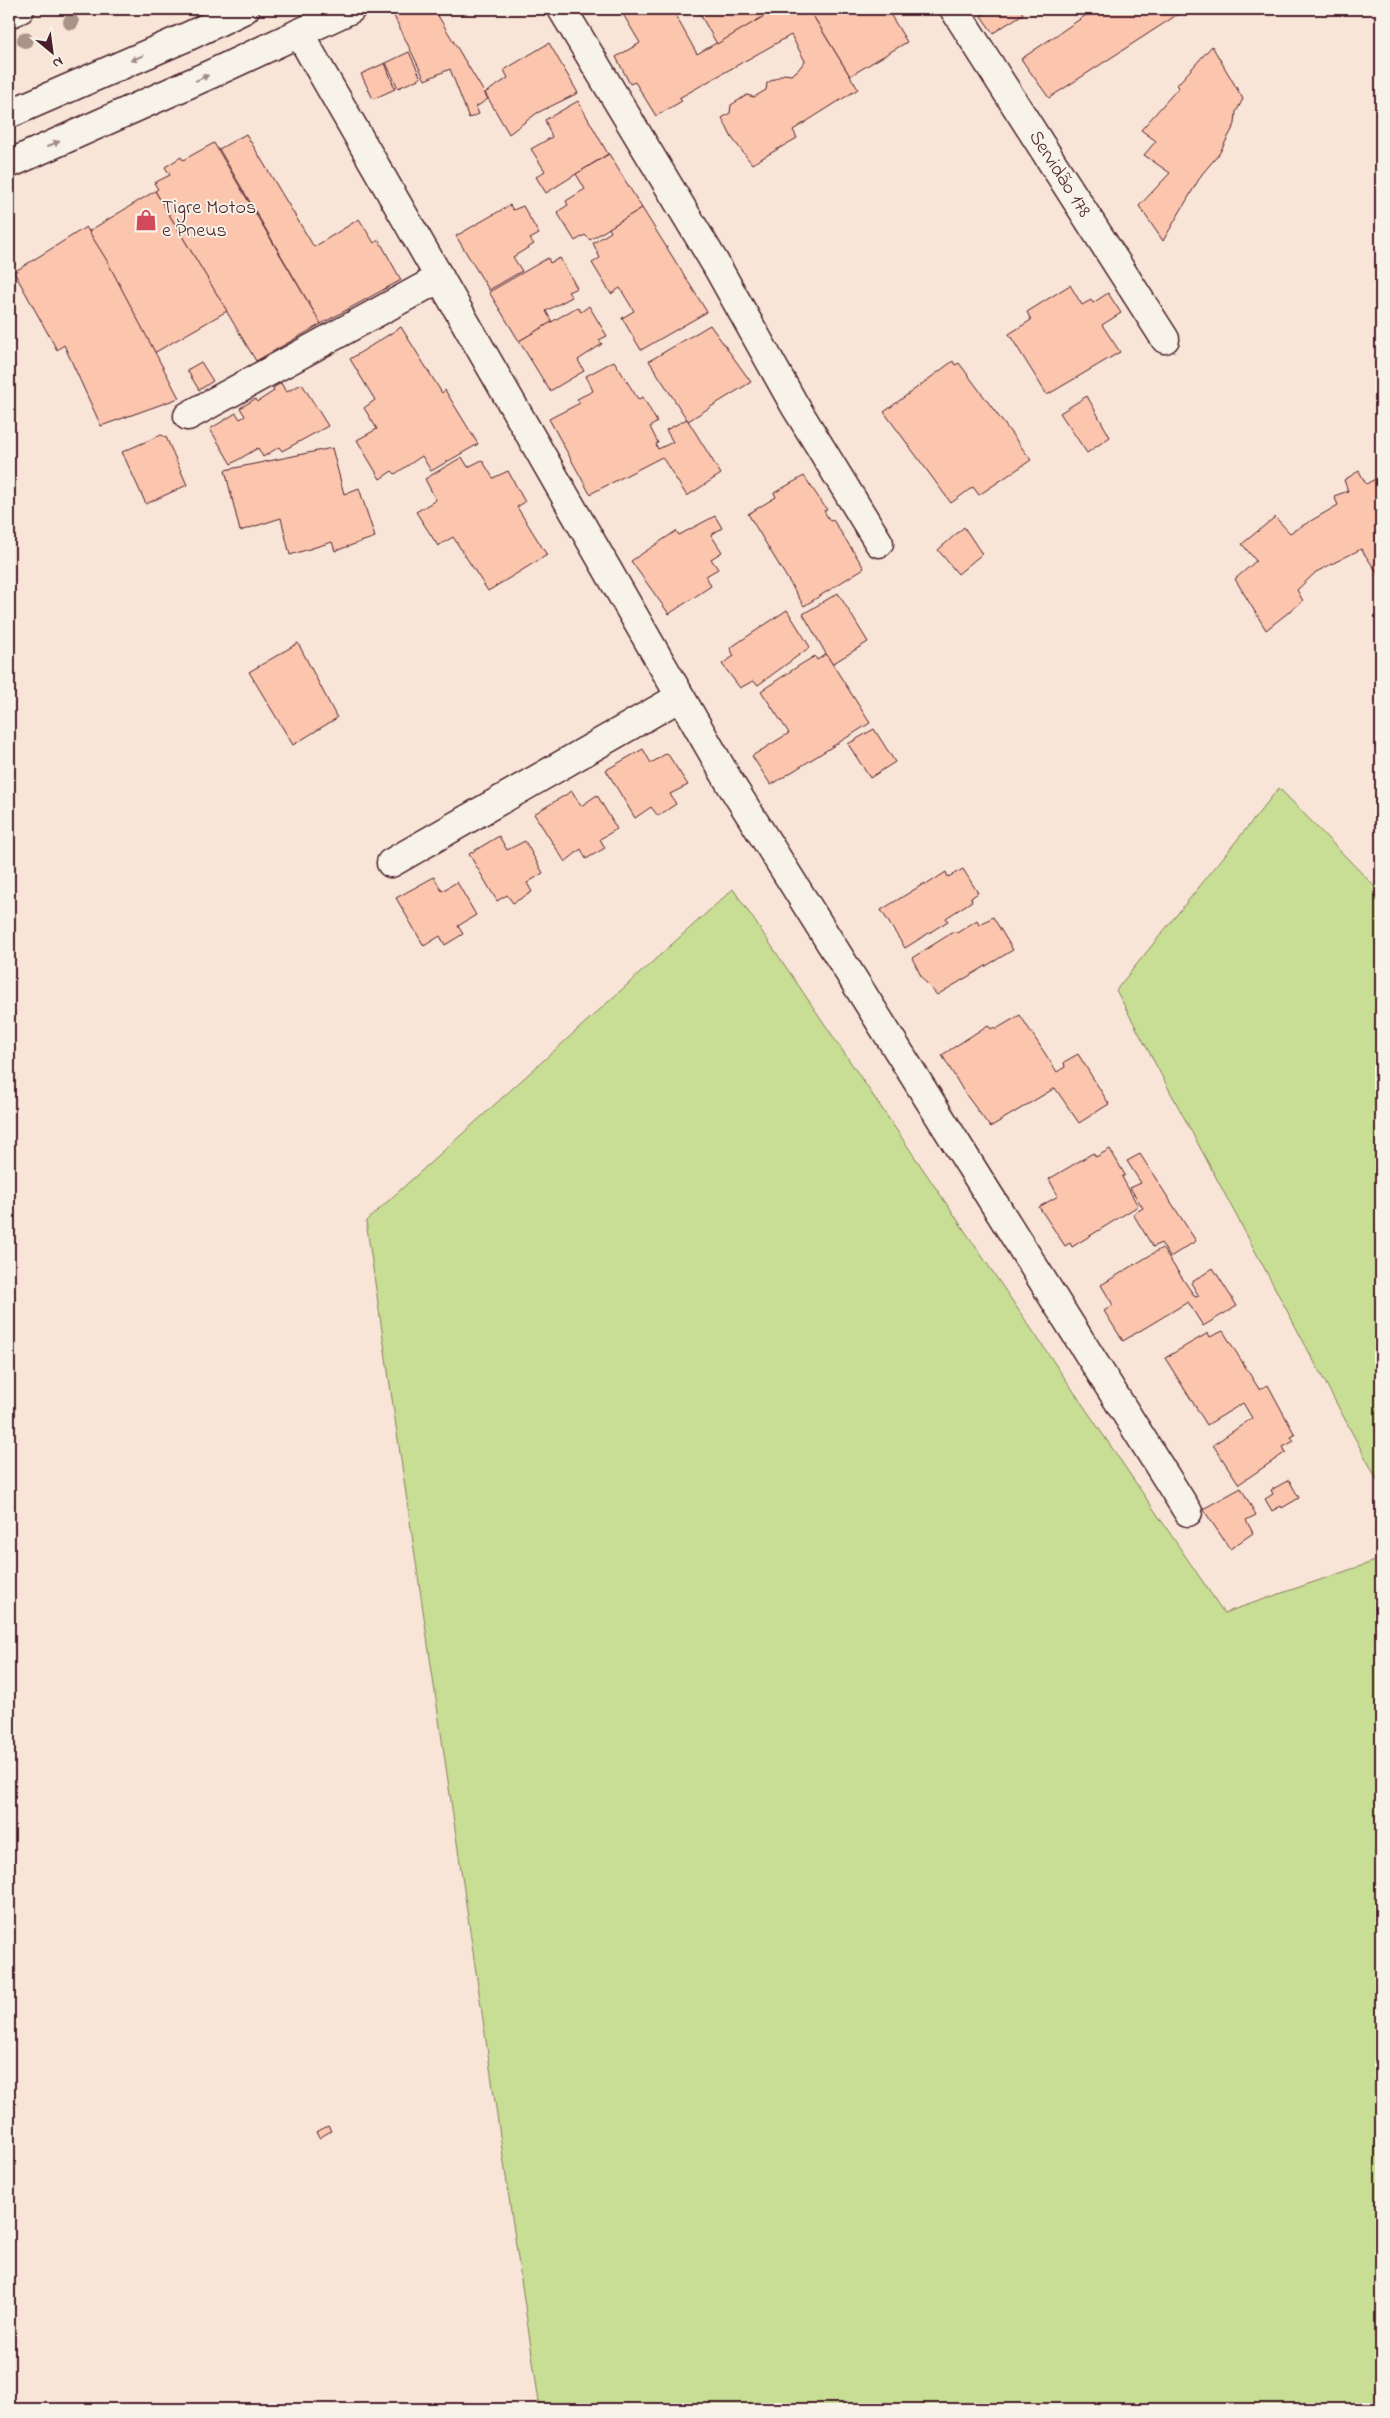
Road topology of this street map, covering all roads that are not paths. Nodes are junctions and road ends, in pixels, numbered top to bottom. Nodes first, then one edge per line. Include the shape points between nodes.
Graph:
1 (20, 9) edge
2 (245, 9) edge
3 (351, 9) edge
4 (562, 9) edge
5 (954, 9) edge
6 (9, 14) edge
7 (299, 33) junction
8 (9, 114) edge
9 (9, 164) edge
10 (440, 278) junction
11 (1166, 339) dead end
12 (188, 416) dead end
13 (879, 543) dead end
14 (680, 697) junction
15 (391, 862) dead end
16 (1188, 1512) dead end

1 - 6 main road
2 -> 8 main road
3 - 7 main road
4 - 13 main road
5 - 11 main road, Servidão 178
9 -> 7 main road
7 - 10 main road
10 - 12 main road
10 - 14 main road
14 - 15 main road
14 - 16 main road via 730,783

